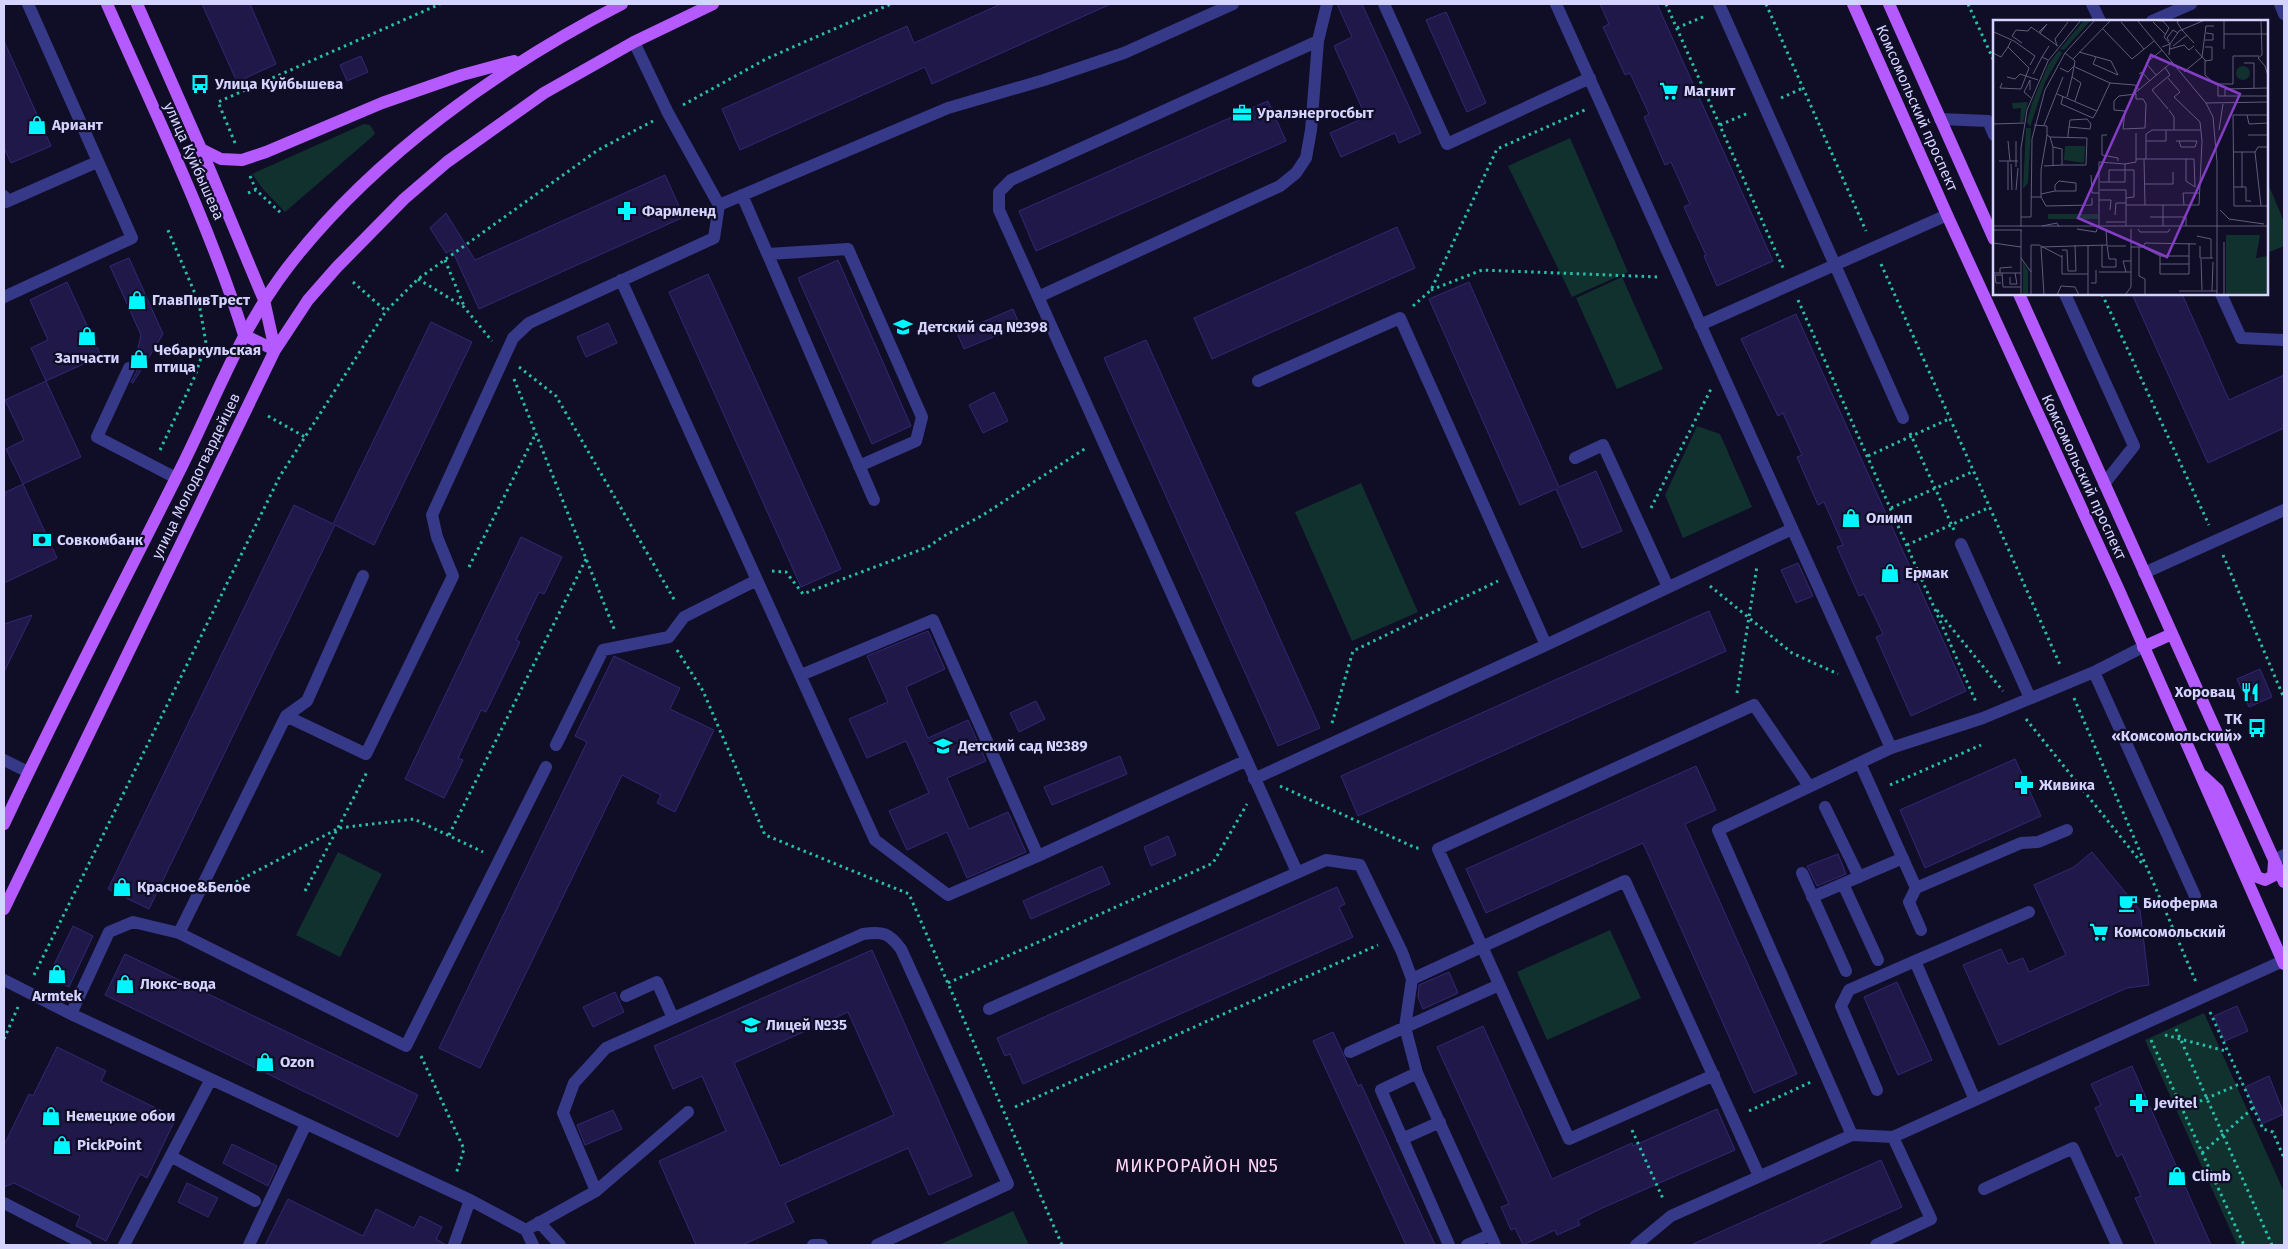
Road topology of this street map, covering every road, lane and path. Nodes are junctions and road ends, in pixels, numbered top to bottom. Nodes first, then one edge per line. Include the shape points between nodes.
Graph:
1 (28, 4) edge
2 (106, 4) edge
3 (137, 4) edge
4 (440, 4) edge
5 (622, 4) edge
6 (713, 4) edge
7 (891, 4) edge
8 (1234, 4) edge
9 (1327, 4) edge
10 (1384, 4) edge
11 (1556, 4) edge
12 (1666, 4) edge
13 (1719, 4) edge
14 (1766, 4) edge
15 (1853, 4) edge
16 (1889, 4) edge
17 (1968, 4) edge
18 (2092, 4) edge
19 (2191, 4) edge
20 (2280, 4) edge
21 (2165, 10) edge
22 (2284, 14) edge
23 (2100, 20) edge
24 (2153, 20) edge
25 (1318, 41) junction
26 (634, 42) junction
27 (526, 57) junction
28 (1993, 59) edge
29 (1590, 78) junction
30 (218, 102) dead end
31 (1601, 103) junction
32 (668, 113) junction
33 (1940, 119) junction
34 (1993, 133) edge
35 (202, 149) junction
36 (97, 162) junction
37 (256, 190) dead end
38 (248, 193) dead end
39 (742, 195) junction
40 (4, 196) edge
41 (719, 205) junction
42 (1947, 216) junction
43 (167, 228) dead end
44 (1993, 237) edge
45 (1873, 248) junction
46 (768, 254) junction
47 (445, 260) junction
48 (1834, 265) junction
49 (1679, 278) junction
50 (418, 279) junction
51 (621, 280) junction
52 (353, 282) dead end
53 (1791, 284) junction
54 (1431, 290) junction
55 (2019, 295) edge
56 (2065, 295) edge
57 (2102, 295) edge
58 (2221, 295) edge
59 (4, 297) edge
60 (1038, 297) junction
61 (264, 300) junction
62 (464, 307) junction
63 (386, 311) junction
64 (1400, 318) junction
65 (1700, 325) junction
66 (244, 335) junction
67 (2284, 340) edge
68 (275, 350) junction
69 (504, 356) junction
70 (129, 368) dead end
71 (1258, 382) dead end
72 (1727, 382) junction
73 (268, 416) dead end
74 (1903, 418) joint
75 (305, 437) junction
76 (1101, 438) junction
77 (1575, 458) dead end
78 (152, 466) junction
79 (859, 466) junction
80 (1974, 471) junction
81 (176, 478) junction
82 (2104, 484) junction
83 (1935, 488) junction
84 (874, 500) dead end
85 (1990, 507) junction
86 (1891, 508) junction
87 (2284, 510) edge
88 (1952, 525) junction
89 (1641, 529) junction
90 (1792, 529) junction
91 (2217, 541) junction
92 (1761, 544) junction
93 (1960, 544) joint
94 (1908, 545) junction
95 (586, 559) junction
96 (1514, 573) junction
97 (2144, 573) junction
98 (754, 574) junction
99 (1696, 574) junction
100 (363, 576) dead end
101 (1668, 587) junction
102 (1934, 607) junction
103 (684, 617) junction
104 (1748, 620) junction
105 (2172, 634) junction
106 (1546, 645) junction
107 (621, 646) junction
108 (2143, 647) junction
109 (2094, 672) junction
110 (802, 675) junction
111 (1861, 681) junction
112 (2068, 683) junction
113 (2030, 698) junction
114 (2284, 698) edge
115 (2014, 705) junction
116 (1734, 714) junction
117 (286, 716) junction
118 (1983, 718) junction
119 (556, 745) dead end
120 (1981, 745) dead end
121 (1324, 748) junction
122 (1891, 748) junction
123 (4, 760) edge
124 (1246, 762) junction
125 (1860, 763) junction
126 (546, 767) dead end
127 (28, 772) junction
128 (2199, 773) junction
129 (1257, 780) junction
130 (1809, 786) junction
131 (1873, 792) junction
132 (1825, 808) dead end
133 (4, 824) edge
134 (2067, 830) dead end
135 (449, 836) junction
136 (1438, 849) junction
137 (1038, 856) junction
138 (2279, 857) edge
139 (1902, 858) junction
140 (500, 860) junction
141 (2148, 870) junction
142 (1297, 872) junction
143 (1802, 873) dead end
144 (1859, 877) junction
145 (236, 882) dead end
146 (2284, 882) edge
147 (1843, 884) junction
148 (1916, 888) junction
149 (2195, 896) dead end
150 (1812, 898) junction
151 (4, 909) edge
152 (2029, 912) dead end
153 (1921, 930) dead end
154 (179, 933) junction
155 (1395, 937) junction
156 (2284, 944) edge
157 (1481, 947) junction
158 (1878, 960) dead end
159 (1915, 961) junction
160 (2284, 962) edge
161 (1846, 971) dead end
162 (1412, 979) junction
163 (4, 980) edge
164 (948, 984) dead end
165 (1499, 985) junction
166 (26, 991) junction
167 (626, 996) dead end
168 (2203, 997) junction
169 (989, 1009) dead end
170 (2169, 1013) junction
171 (71, 1014) junction
172 (673, 1018) junction
173 (2144, 1024) junction
174 (1404, 1027) junction
175 (2162, 1034) dead end
176 (411, 1035) junction
177 (2180, 1038) junction
178 (4, 1039) edge
179 (2227, 1051) junction
180 (1350, 1052) dead end
181 (1417, 1074) junction
182 (1714, 1075) junction
183 (1826, 1076) junction
184 (210, 1079) junction
185 (2242, 1083) junction
186 (1877, 1090) dead end
187 (2207, 1098) junction
188 (1974, 1100) junction
189 (1015, 1107) dead end
190 (2253, 1108) junction
191 (2182, 1109) junction
192 (688, 1112) dead end
193 (1625, 1116) junction
194 (1733, 1118) junction
195 (1440, 1122) junction
196 (306, 1124) junction
197 (2223, 1134) junction
198 (1852, 1135) junction
199 (1894, 1136) junction
200 (1402, 1139) junction
201 (2202, 1153) junction
202 (172, 1157) junction
203 (2284, 1158) edge
204 (1759, 1176) junction
205 (1984, 1189) dead end
206 (450, 1191) junction
207 (596, 1191) junction
208 (470, 1200) junction
209 (255, 1201) dead end
210 (4, 1203) edge
211 (1671, 1216) junction
212 (539, 1222) junction
213 (526, 1230) junction
214 (1492, 1240) edge
215 (86, 1245) edge
216 (124, 1245) edge
217 (249, 1245) edge
218 (454, 1245) edge
219 (533, 1245) edge
220 (560, 1245) edge
221 (812, 1245) edge
222 (822, 1245) edge
223 (876, 1245) edge
224 (1449, 1245) edge
225 (1467, 1245) edge
226 (1636, 1245) edge
227 (1876, 1245) edge
228 (2117, 1245) edge
229 (2244, 1245) edge
230 (2272, 1245) edge

1 - 36 lane
2 - 66 main road, улица Куйбышева via 200,214
3 - 35 main road, улица Куйбышева
4 - 30 path
5 - 27 main road, улица Молодогвардейцев
6 - 26 main road, улица Молодогвардейцев
7 - 32 path via 766,59
8 - 39 lane via 1124,53 948,108
9 - 25 lane
10 - 29 lane via 1447,144
11 - 29 lane
12 - 53 path
13 - 48 lane
14 - 45 path
15 - 42 main road, Комсомольский проспект
16 - 33 main road, Комсомольский проспект
17 - 28 path
18 - 23 lane
19 - 21 lane
20 - 22 lane
21 - 24 lane
25 - 60 lane via 1311,130 1306,158 1296,173 1280,186
25 - 60 lane via 1011,180 999,192 998,210
26 - 32 lane
26 - 68 main road, улица Молодогвардейцев via 544,93 447,162 404,199 337,267 308,300
27 - 35 main road via 382,103 242,160 221,159
27 - 61 main road, улица Молодогвардейцев via 477,91 371,177 310,241
29 - 31 lane
31 - 49 lane
31 - 54 path via 1497,149
32 - 41 lane
32 - 47 path via 598,150
33 - 34 lane via 1988,121
33 - 44 main road, Комсомольский проспект
35 - 61 main road, улица Куйбышева
36 - 40 lane via 6,202
36 - 59 lane via 132,238
37 - 38 path
39 - 41 lane
39 - 46 lane
41 - 51 lane via 714,238
42 - 45 lane
42 - 108 main road, Комсомольский проспект
43 - 78 path via 199,303 206,343 196,376
45 - 48 lane
45 - 80 path
46 - 79 lane
46 - 79 lane via 848,249 922,417 916,441
47 - 50 path
47 - 62 path
48 - 53 lane
48 - 74 lane
49 - 54 path via 1482,270
49 - 65 lane
50 - 62 path
50 - 63 path
51 - 69 lane via 529,323 512,338
51 - 98 lane
52 - 63 path
53 - 65 lane
53 - 86 path
54 - 64 path
55 - 82 main road, Комсомольский проспект
56 - 82 lane via 2134,446
57 - 91 path
58 - 67 lane via 2241,338
60 - 76 lane
61 - 66 main road, улица Молодогвардейцев
61 - 68 main road, улица Куйбышева
62 - 69 path
63 - 75 path
64 - 71 lane
64 - 96 lane
65 - 72 lane
66 - 68 main road
66 - 81 main road, улица Молодогвардейцев
68 - 151 main road, улица Молодогвардейцев
69 - 95 path
69 - 103 path via 556,396
69 - 117 lane via 432,514 437,537 453,576 366,754
70 - 78 lane via 97,437
72 - 89 path via 1709,390
72 - 90 lane
73 - 75 path
74 - 83 path
75 - 166 path via 280,476
76 - 98 path via 928,547 803,594 786,572
76 - 124 lane
77 - 89 lane via 1603,445
78 - 81 lane
79 - 84 lane
80 - 83 path
80 - 85 path
81 - 127 main road, улица Молодогвардейцев
82 - 97 main road, Комсомольский проспект
83 - 86 path
83 - 88 path
85 - 88 path
85 - 112 path
86 - 94 path
87 - 91 lane
88 - 93 path
88 - 94 path
89 - 101 lane
90 - 92 lane
90 - 111 lane
91 - 97 lane
91 - 114 path
92 - 99 lane
92 - 104 path
93 - 113 lane
94 - 102 path
95 - 107 path
95 - 135 path
96 - 106 lane
96 - 121 path via 1353,651
97 - 105 main road, Комсомольский проспект
98 - 103 lane
98 - 110 lane
99 - 101 lane
99 - 104 path
100 - 117 lane via 306,701
101 - 106 lane
102 - 115 path
102 - 118 path
103 - 107 lane via 669,637
104 - 111 path via 1792,653 1824,669
104 - 116 path
105 - 108 main road
105 - 138 main road, Комсомольский проспект
106 - 121 lane
107 - 119 lane via 603,650
108 - 109 lane
108 - 128 main road, Комсомольский проспект
109 - 112 lane
109 - 149 lane
110 - 137 lane via 875,840 948,895
110 - 137 lane via 933,620
111 - 122 lane
112 - 113 lane
112 - 141 path
113 - 115 lane
115 - 118 lane
115 - 141 path
116 - 130 lane via 1754,705
116 - 136 lane
117 - 154 lane
118 - 122 lane
120 - 131 path
121 - 129 lane
122 - 125 lane
123 - 127 lane
124 - 129 lane
124 - 137 lane
125 - 130 lane
125 - 131 lane
126 - 140 lane
127 - 133 main road, улица Молодогвардейцев
128 - 138 main road via 2218,790 2257,878 2265,880 2273,876
128 - 160 main road, Комсомольский проспект
129 - 136 path via 1416,848
129 - 142 lane
129 - 164 path via 1214,863
130 - 183 lane via 1718,830
131 - 139 lane
132 - 144 lane
134 - 148 lane via 2038,842 2021,843
135 - 140 path
135 - 145 path via 414,818 338,828
136 - 157 lane
138 - 146 main road, Комсомольский проспект
139 - 144 lane
139 - 148 lane
140 - 176 lane
141 - 168 path
142 - 155 lane via 1326,860 1360,864
142 - 169 lane
143 - 150 lane
144 - 147 lane
147 - 150 lane
147 - 158 lane
148 - 153 lane via 1909,902
150 - 161 lane
152 - 159 lane
154 - 171 lane via 133,922 109,932
154 - 176 lane via 406,1046
155 - 162 lane
155 - 189 path
156 - 160 main road
157 - 162 lane
157 - 165 lane
157 - 182 lane via 1625,882
159 - 186 lane via 1849,990 1842,1006
159 - 188 lane
160 - 168 lane
162 - 174 lane
163 - 166 lane
165 - 174 lane
165 - 193 lane via 1569,1139
166 - 171 lane
166 - 178 path
167 - 172 lane via 658,982
168 - 170 lane
168 - 179 path
170 - 173 lane
170 - 177 path
171 - 184 lane
172 - 207 lane via 606,1048 574,1083 563,1113
172 - 223 lane via 863,934 879,931 892,938 901,950 1008,1184
173 - 188 lane
173 - 191 path
174 - 180 lane
174 - 181 lane
175 - 177 path
176 - 206 path via 464,1149
177 - 179 path
177 - 187 path
179 - 185 path
181 - 195 lane
181 - 200 lane via 1381,1090
182 - 193 lane
182 - 194 lane
183 - 194 path
183 - 198 lane
184 - 196 lane
184 - 202 lane
185 - 187 path
185 - 190 path
187 - 191 path
187 - 197 path
188 - 199 lane
190 - 197 path
190 - 203 path via 2263,1129 2273,1132
191 - 201 path
192 - 207 lane
193 - 211 path
194 - 204 lane
195 - 200 lane
195 - 214 lane
196 - 206 lane
196 - 217 lane
197 - 201 path
197 - 230 path
198 - 199 lane
198 - 204 lane
199 - 227 lane via 1931,1219
200 - 224 lane
201 - 229 path
202 - 209 lane
202 - 216 lane
204 - 211 lane
205 - 228 lane via 2072,1148
206 - 208 lane
207 - 212 lane
208 - 213 lane
208 - 218 lane
210 - 215 lane
211 - 226 lane
212 - 213 lane
212 - 220 lane
213 - 219 lane
214 - 225 lane
221 - 222 lane

